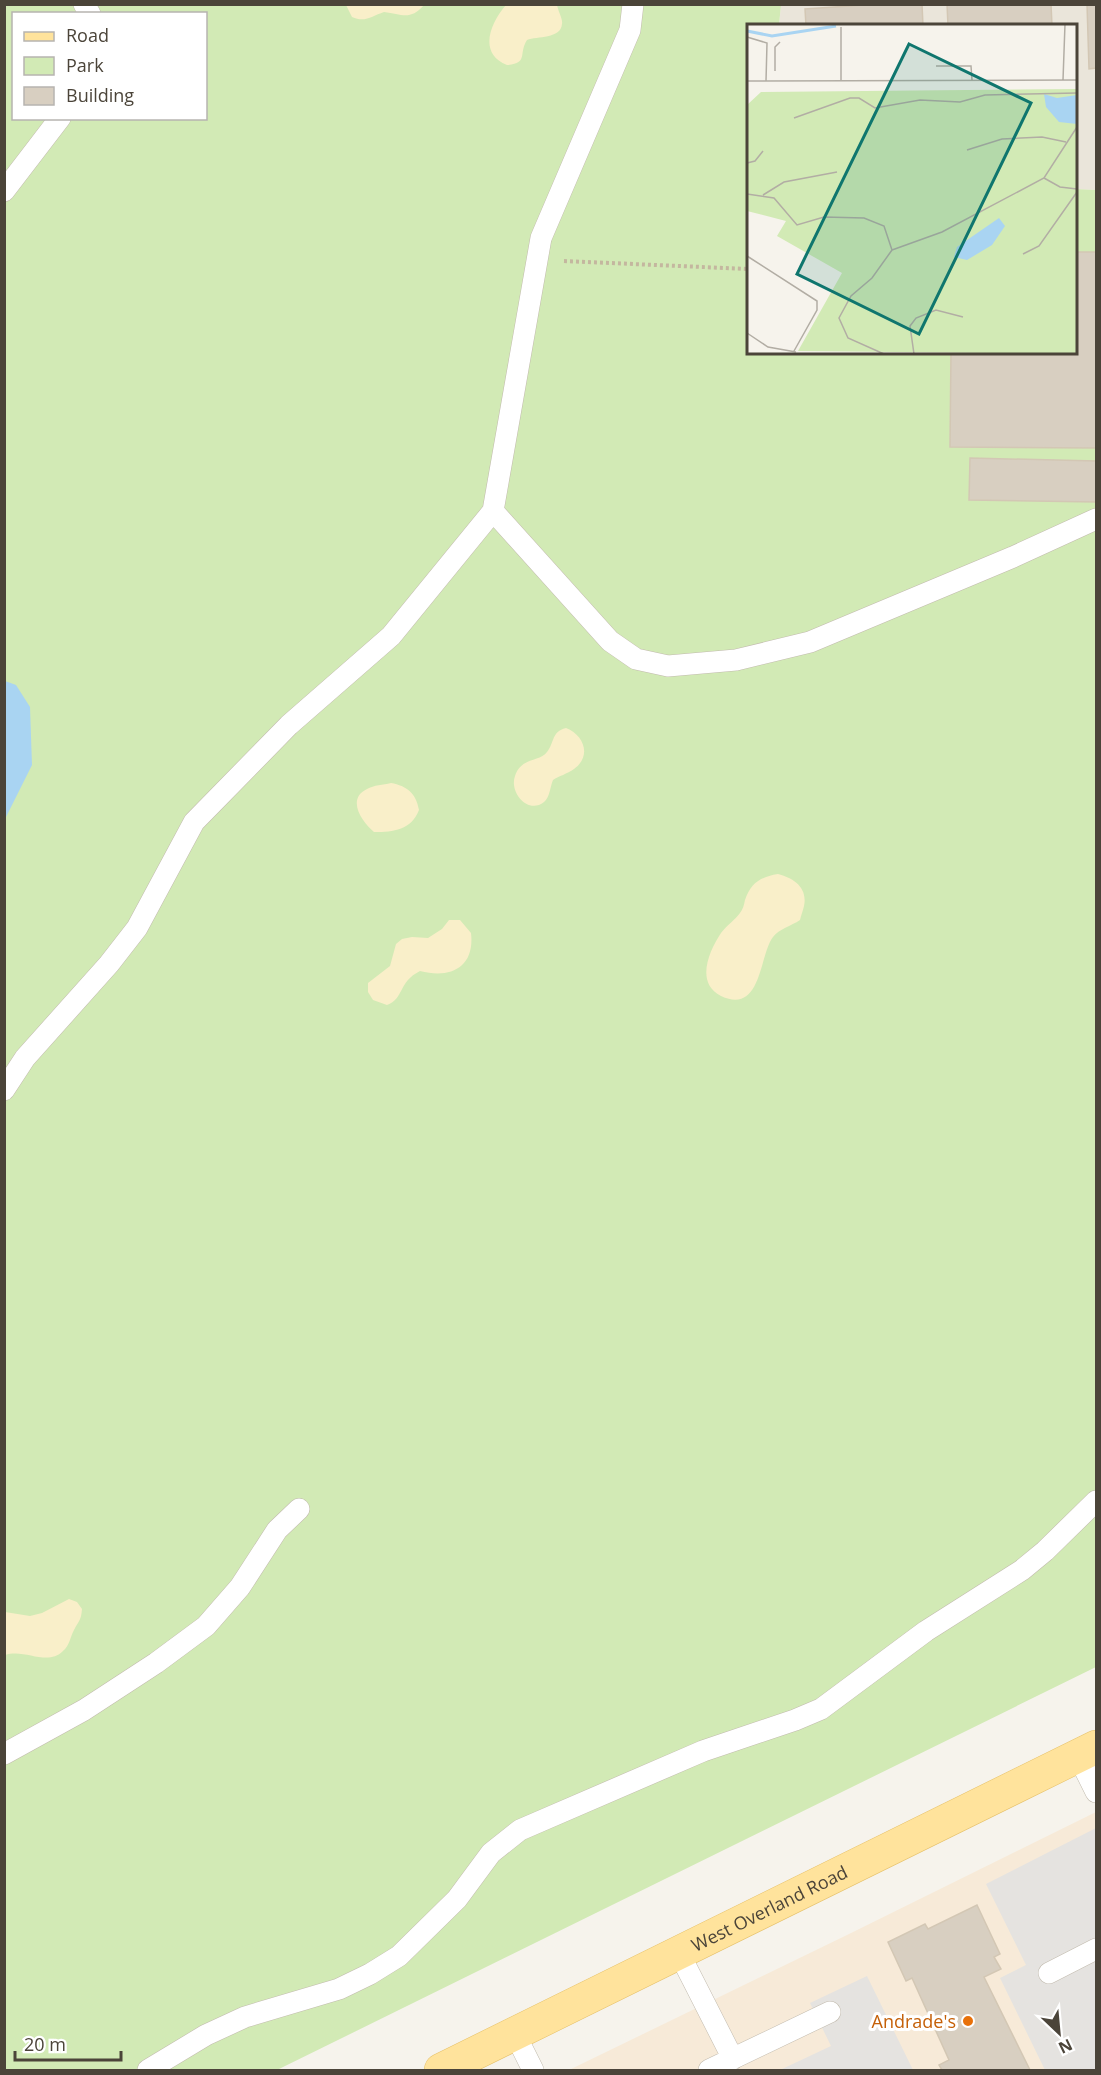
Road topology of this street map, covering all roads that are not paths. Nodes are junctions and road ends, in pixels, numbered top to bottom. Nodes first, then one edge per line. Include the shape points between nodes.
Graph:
1 (633, 4) edge
2 (58, 120) edge
3 (4, 191) edge
4 (493, 512) junction
5 (1096, 519) edge
6 (4, 1090) edge
7 (1096, 1501) edge
8 (299, 1509) dead end
9 (1087, 1751) edge
10 (4, 1754) edge
11 (1096, 1792) edge
12 (1096, 1949) edge
13 (679, 1953) junction
14 (1049, 1973) dead end
15 (830, 2012) dead end
16 (515, 2034) junction
17 (733, 2059) junction
18 (148, 2070) edge
19 (441, 2070) edge
20 (533, 2070) edge
21 (708, 2070) edge

1 - 4 lane via 630,30 541,238
2 - 3 lane
4 - 5 lane via 610,641 636,659 668,666 736,660 810,642
4 - 6 lane via 391,636 289,725 194,822 137,928 25,1058
7 - 18 lane via 1022,1570 926,1631 821,1709 703,1751 520,1830 491,1853 457,1899 399,1956 339,1989 245,2017
8 - 10 lane via 277,1530 240,1587 206,1626 84,1710
9 - 11 lane
9 - 13 main road, West Overland Road
12 - 14 lane
13 - 16 main road, West Overland Road
13 - 17 lane
15 - 17 lane
16 - 19 main road, West Overland Road
16 - 20 lane
17 - 21 lane

